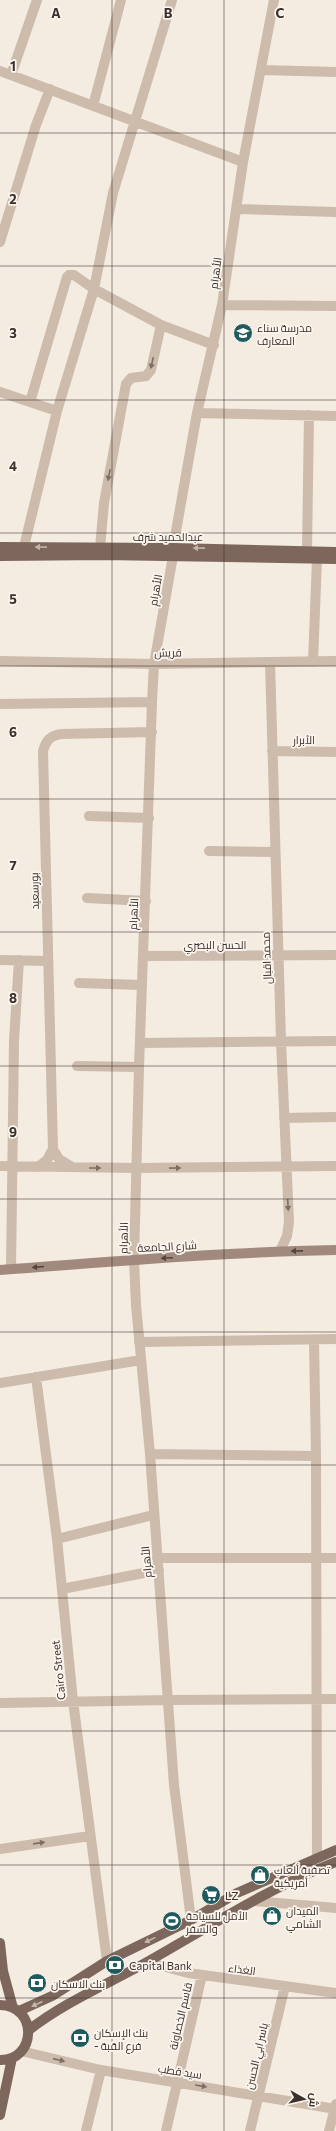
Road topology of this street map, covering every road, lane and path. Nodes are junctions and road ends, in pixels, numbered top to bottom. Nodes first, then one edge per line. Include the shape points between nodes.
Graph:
1 (37, 0) edge
2 (121, 0) edge
3 (172, 0) edge
4 (274, 0) edge
5 (262, 70) junction
6 (0, 71) edge
7 (336, 72) edge
8 (11, 75) junction
9 (50, 89) junction
10 (94, 106) junction
11 (134, 122) junction
12 (243, 162) junction
13 (236, 209) junction
14 (336, 212) edge
15 (0, 242) edge
16 (94, 288) junction
17 (222, 305) junction
18 (336, 306) edge
19 (161, 325) junction
20 (214, 345) junction
21 (0, 392) edge
22 (30, 402) junction
23 (57, 412) junction
24 (197, 413) junction
25 (309, 415) junction
26 (336, 416) edge
27 (0, 547) edge
28 (100, 548) junction
29 (307, 551) junction
30 (22, 552) junction
31 (173, 552) junction
32 (336, 552) edge
33 (0, 556) edge
34 (317, 559) junction
35 (336, 559) edge
36 (0, 661) edge
37 (336, 661) edge
38 (270, 662) junction
39 (313, 662) junction
40 (154, 664) junction
41 (152, 702) junction
42 (0, 704) edge
43 (152, 732) junction
44 (272, 751) junction
45 (336, 752) edge
46 (89, 816) dead end
47 (149, 818) junction
48 (209, 851) dead end
49 (275, 852) junction
50 (87, 898) dead end
51 (146, 901) junction
52 (336, 955) edge
53 (143, 956) junction
54 (278, 956) junction
55 (0, 960) edge
56 (19, 960) junction
57 (48, 961) junction
58 (79, 982) dead end
59 (142, 985) junction
60 (281, 1041) junction
61 (336, 1041) edge
62 (140, 1043) junction
63 (77, 1066) dead end
64 (139, 1067) junction
65 (336, 1117) edge
66 (284, 1118) junction
67 (53, 1149) junction
68 (0, 1166) edge
69 (12, 1166) junction
70 (287, 1166) junction
71 (336, 1166) edge
72 (38, 1167) junction
73 (74, 1168) junction
74 (136, 1168) junction
75 (336, 1250) edge
76 (280, 1251) junction
77 (134, 1260) junction
78 (0, 1270) edge
79 (11, 1270) junction
80 (336, 1339) edge
81 (314, 1340) junction
82 (139, 1342) junction
83 (141, 1360) junction
84 (36, 1377) junction
85 (0, 1383) edge
86 (150, 1454) junction
87 (316, 1456) junction
88 (153, 1515) junction
89 (57, 1539) junction
90 (158, 1558) junction
91 (316, 1558) junction
92 (336, 1558) edge
93 (159, 1570) junction
94 (62, 1589) junction
95 (316, 1699) junction
96 (169, 1700) junction
97 (336, 1700) edge
98 (73, 1701) junction
99 (0, 1703) edge
100 (90, 1836) junction
101 (0, 1849) edge
102 (336, 1850) edge
103 (317, 1857) junction
104 (336, 1862) edge
105 (254, 1901) junction
106 (336, 1908) edge
107 (191, 1920) junction
108 (0, 1943) edge
109 (108, 1961) junction
110 (147, 1962) junction
111 (202, 1975) junction
112 (285, 1986) junction
113 (336, 1993) edge
114 (0, 2005) edge
115 (16, 2009) junction
116 (29, 2030) junction
117 (22, 2051) junction
118 (12, 2058) junction
119 (0, 2060) edge
120 (101, 2070) junction
121 (178, 2082) junction
122 (259, 2095) junction
123 (336, 2107) edge
124 (0, 2115) edge
125 (86, 2131) edge
126 (166, 2131) edge
127 (250, 2131) edge
128 (329, 2131) edge

1 - 8 street
2 - 10 street
3 - 11 street
4 - 5 street, الأهرام
5 - 7 street
5 - 12 street, الأهرام
6 - 8 street
8 - 9 street
9 - 10 street
9 - 15 street via 36,124
10 - 11 street
11 - 12 street
11 - 16 street via 113,193
12 - 13 street, الأهرام
13 - 14 street
13 - 17 street, الأهرام
16 - 19 street
16 - 22 street via 74,275 67,277
16 - 23 street
17 - 18 street
17 - 20 street, الأهرام
19 - 20 street
19 -> 28 street via 151,370 146,376 131,378 126,384 104,503
20 - 24 street, الأهرام
21 - 22 street
22 - 23 street
23 - 30 street
24 - 25 street
24 - 31 street, الأهرام
25 - 26 street
25 - 29 street
27 - 30 main road, عبدالحميد شرف
28 -> 30 main road, عبدالحميد شرف
28 - 31 main road, عبدالحميد شرف
29 -> 31 main road, عبدالحميد شرف
29 - 32 main road, عبدالحميد شرف
30 - 31 main road, عبدالحميد شرف
30 - 33 main road, عبدالحميد شرف
31 - 34 main road, عبدالحميد شرف
31 - 40 street, الأهرام
34 - 35 main road, عبدالحميد شرف
34 - 39 street
36 - 40 street, قريش
37 - 39 street, قريش
38 - 39 street, قريش
38 - 40 street, قريش
38 - 44 street, محمد اقبال
40 - 41 street, الأهرام
41 - 42 street
41 - 43 street, الأهرام
43 - 47 street, الأهرام
43 - 57 street, بورسعيد via 62,734 50,737 45,744 43,751
44 - 45 street, الأبرار
44 - 49 street, محمد اقبال
46 - 47 street
47 - 51 street, الأهرام
48 - 49 street
49 - 54 street, محمد اقبال
50 - 51 street
51 - 53 street, الأهرام
52 - 54 street, الحسن البصري
53 - 54 street, الحسن البصري
53 - 59 street, الأهرام
54 - 60 street, محمد اقبال
55 - 56 street
56 - 57 street
56 - 69 street via 14,1041
57 - 67 street, بورسعيد
58 - 59 street
59 - 62 street, الأهرام
60 - 61 street
60 - 62 street
60 - 66 street, محمد اقبال
62 - 64 street, الأهرام
63 - 64 street
64 - 74 street, الأهرام
65 - 66 street
66 - 70 street, محمد اقبال
67 - 72 street via 47,1160
67 - 73 street via 63,1163
68 - 69 street
69 - 72 street
69 - 79 street
70 - 71 street
74 -> 70 street
70 -> 76 street, محمد اقبال via 289,1229
72 - 73 street
73 -> 74 street
74 - 77 street, الأهرام
75 -> 76 main road, شارع الجامعة
76 -> 77 main road, شارع الجامعة
77 -> 79 main road, شارع الجامعة
77 - 82 street, الأهرام
78 - 79 main road, شارع الجامعة
80 - 81 street
81 - 82 street
81 - 87 street
82 - 83 street, الأهرام
83 - 84 street
83 - 86 street, الأهرام
84 - 85 street
84 - 89 street, Cairo Street
86 - 87 street
86 - 88 street, الأهرام
87 - 91 street
88 - 89 street
88 - 90 street, الأهرام
89 - 94 street, Cairo Street
90 - 91 street
90 - 93 street, الأهرام
91 - 92 street
91 - 95 street
93 - 94 street
93 - 96 street, الأهرام
94 - 98 street, Cairo Street
95 - 96 street
95 - 97 street
95 - 103 street
96 - 98 street
96 - 107 street, الأهرام via 174,1785
98 - 99 street
98 - 100 street, Cairo Street
101 -> 100 street
100 - 109 street, Cairo Street
102 - 103 main road
103 - 107 main road via 237,1893
104 - 105 main road
105 - 106 street
105 - 110 main road
107 -> 109 main road
108 - 115 main road via 6,1985
109 -> 115 main road via 52,1996
110 - 111 street, الغذاء
110 - 116 main road via 54,2012
111 - 112 street, الغذاء
111 - 121 street, قاسم الخصاونة
112 - 113 street, الغذاء
112 - 122 street, ياسر ابي الحسن
114 - 115 main road
115 - 116 main road
116 - 117 main road
117 - 118 main road
117 -> 120 street, سيد قطب
118 - 119 main road
118 - 124 main road
120 - 121 street, سيد قطب
120 - 125 street
121 -> 122 street, سيد قطب
121 - 126 street, قاسم الخصاونة
122 - 123 street, سيد قطب
122 - 127 street, ياسر ابي الحسن
123 - 128 street

